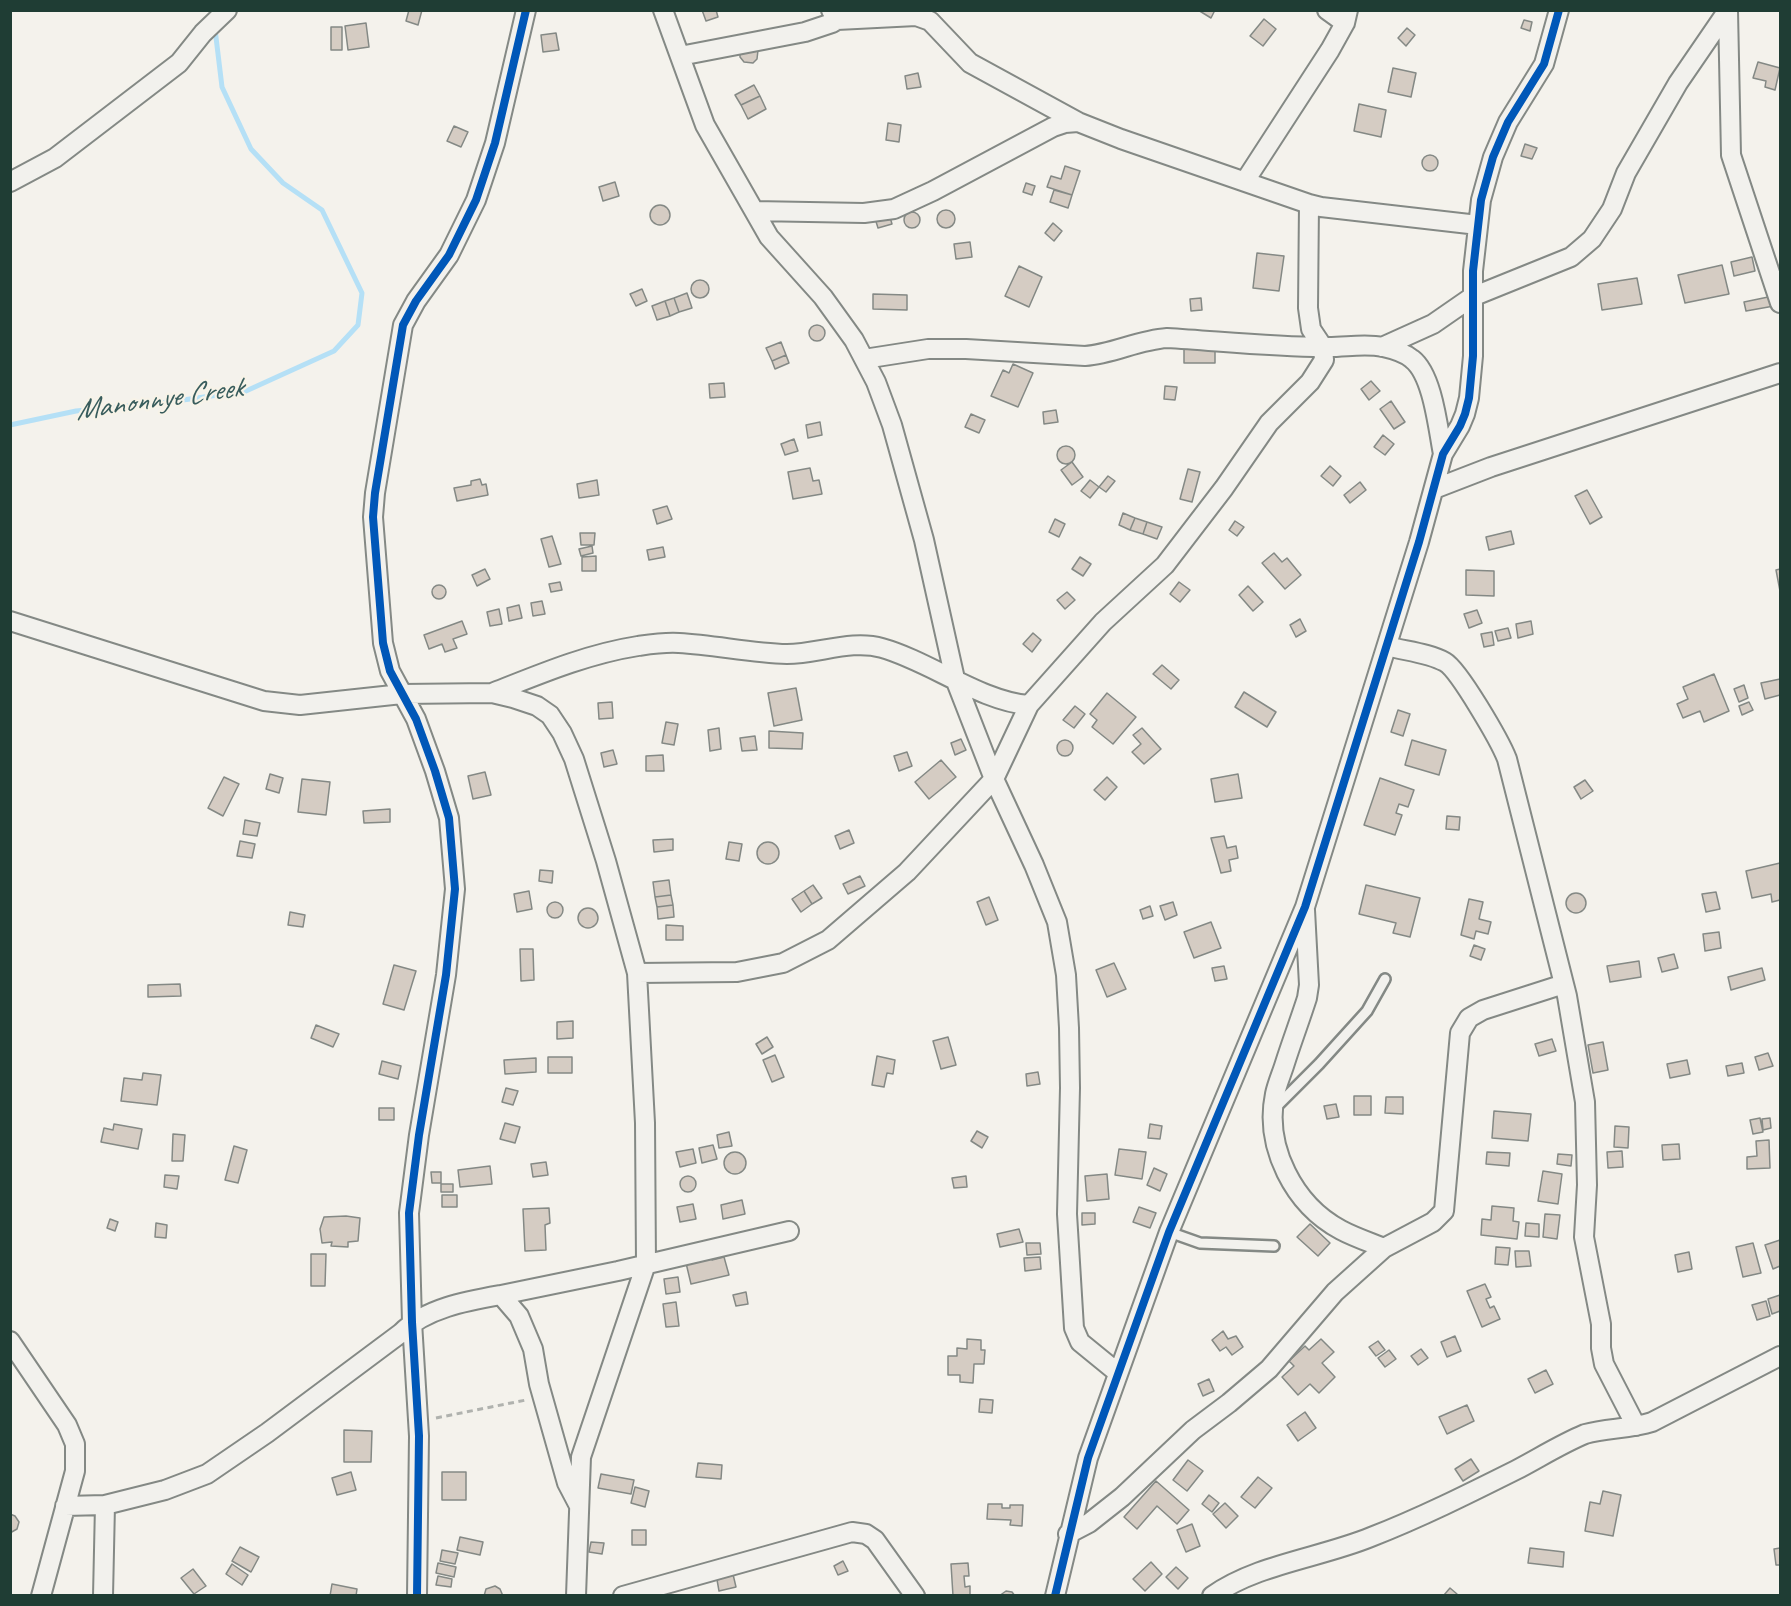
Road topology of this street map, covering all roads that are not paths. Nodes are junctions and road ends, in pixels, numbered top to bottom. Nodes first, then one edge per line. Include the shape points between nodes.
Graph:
1 (227, 10) edge
2 (526, 10) edge
3 (663, 10) edge
4 (854, 10) edge
5 (1327, 10) edge
6 (1559, 10) edge
7 (1728, 11) edge
8 (834, 15) edge
9 (1346, 17) edge
10 (680, 56) junction
11 (1078, 122) junction
12 (1245, 181) junction
13 (10, 182) edge
14 (1310, 204) junction
15 (754, 211) junction
16 (1478, 225) junction
17 (1472, 297) junction
18 (1780, 303) edge
19 (1323, 347) junction
20 (1382, 347) junction
21 (864, 359) junction
22 (1780, 373) edge
23 (1443, 454) junction
24 (1434, 489) junction
25 (10, 621) edge
26 (1387, 646) junction
27 (955, 679) junction
28 (492, 693) junction
29 (402, 694) junction
30 (1029, 705) junction
31 (994, 779) junction
32 (1305, 907) junction
33 (637, 973) junction
34 (1385, 979) dead end
35 (1564, 984) junction
36 (1272, 1111) junction
37 (789, 1231) dead end
38 (1169, 1232) junction
39 (1274, 1246) dead end
40 (1383, 1248) junction
41 (646, 1264) junction
42 (501, 1295) junction
43 (412, 1322) junction
44 (10, 1341) edge
45 (1780, 1356) edge
46 (1118, 1373) junction
47 (1636, 1426) junction
48 (105, 1505) junction
49 (578, 1505) junction
50 (65, 1506) junction
51 (1068, 1534) junction
52 (41, 1596) edge
53 (103, 1596) edge
54 (417, 1596) edge
55 (576, 1596) edge
56 (622, 1596) edge
57 (915, 1596) edge
58 (1055, 1596) edge
59 (1212, 1596) edge

1 - 13 street via 162,77 55,158
2 - 29 street via 495,143 476,200 449,255 404,325 373,517 383,643 390,671
3 - 10 street
4 - 8 street
5 - 9 street
6 - 16 street via 1544,64 1508,122 1493,157
7 - 17 street via 1678,83 1626,173 1612,209 1592,239 1571,257
7 - 18 street via 1731,155
8 - 10 street via 805,32
8 - 11 street via 922,17 970,63
9 - 12 street via 1307,88
10 - 15 street via 705,125
11 - 12 street
11 - 15 street via 1053,127 894,209 864,213
12 - 14 street
14 - 16 street
14 - 19 street via 1308,309 1311,329
15 - 21 street via 769,237 823,297
16 - 17 street
17 - 20 street via 1433,324
17 - 23 street via 1469,398 1460,426
19 - 20 street
19 - 21 street via 1167,338 1084,356 928,349
19 - 30 street via 1324,360 1310,382 1269,423 1165,565 1103,622
20 - 23 street via 1413,359 1421,369 1429,386
21 - 27 street via 892,425 924,540
22 - 24 street
23 - 24 street
24 - 26 street
25 - 29 street via 264,701 300,705
26 - 32 street
26 - 35 street via 1436,659 1453,668 1501,745
27 - 28 street via 879,647 853,645 788,654 661,643 585,657
27 - 30 street via 1008,703
27 - 31 street
28 - 29 street
28 - 33 street via 537,706 550,715 562,733 606,861
29 - 43 street via 416,719 449,818 455,889 446,975 409,1213
30 - 31 street
31 - 33 street via 907,872 828,940 783,963 736,972
31 - 46 street via 1057,922 1066,975 1070,1088 1067,1214 1074,1328 1080,1342
32 - 36 street via 1307,998
32 - 38 street
33 - 41 street via 645,1123
34 - 36 lane via 1367,1011
35 - 40 street via 1469,1018 1460,1033 1444,1211 1433,1222
35 - 47 street via 1585,1102 1584,1237 1601,1324 1601,1348 1604,1364
36 - 40 street via 1279,1160 1301,1196 1322,1218
37 - 41 street
38 - 39 lane via 1200,1243
38 - 46 street
40 - 51 street via 1335,1292 1269,1369 1193,1430 1122,1497
41 - 42 street
41 - 49 street via 581,1457
42 - 43 street via 448,1307
42 - 49 street via 519,1316 533,1349 567,1483
43 - 48 street via 277,1426 207,1474 165,1490
43 - 54 street via 418,1421
44 - 50 street via 67,1425 75,1444 75,1471
45 - 47 street via 1652,1422
46 - 51 street via 1088,1458
47 - 59 street via 1585,1434 1444,1506 1370,1538 1241,1580
48 - 50 street
48 - 53 street
49 - 55 street
50 - 52 street
51 - 58 street
56 - 57 street via 852,1532 875,1540

